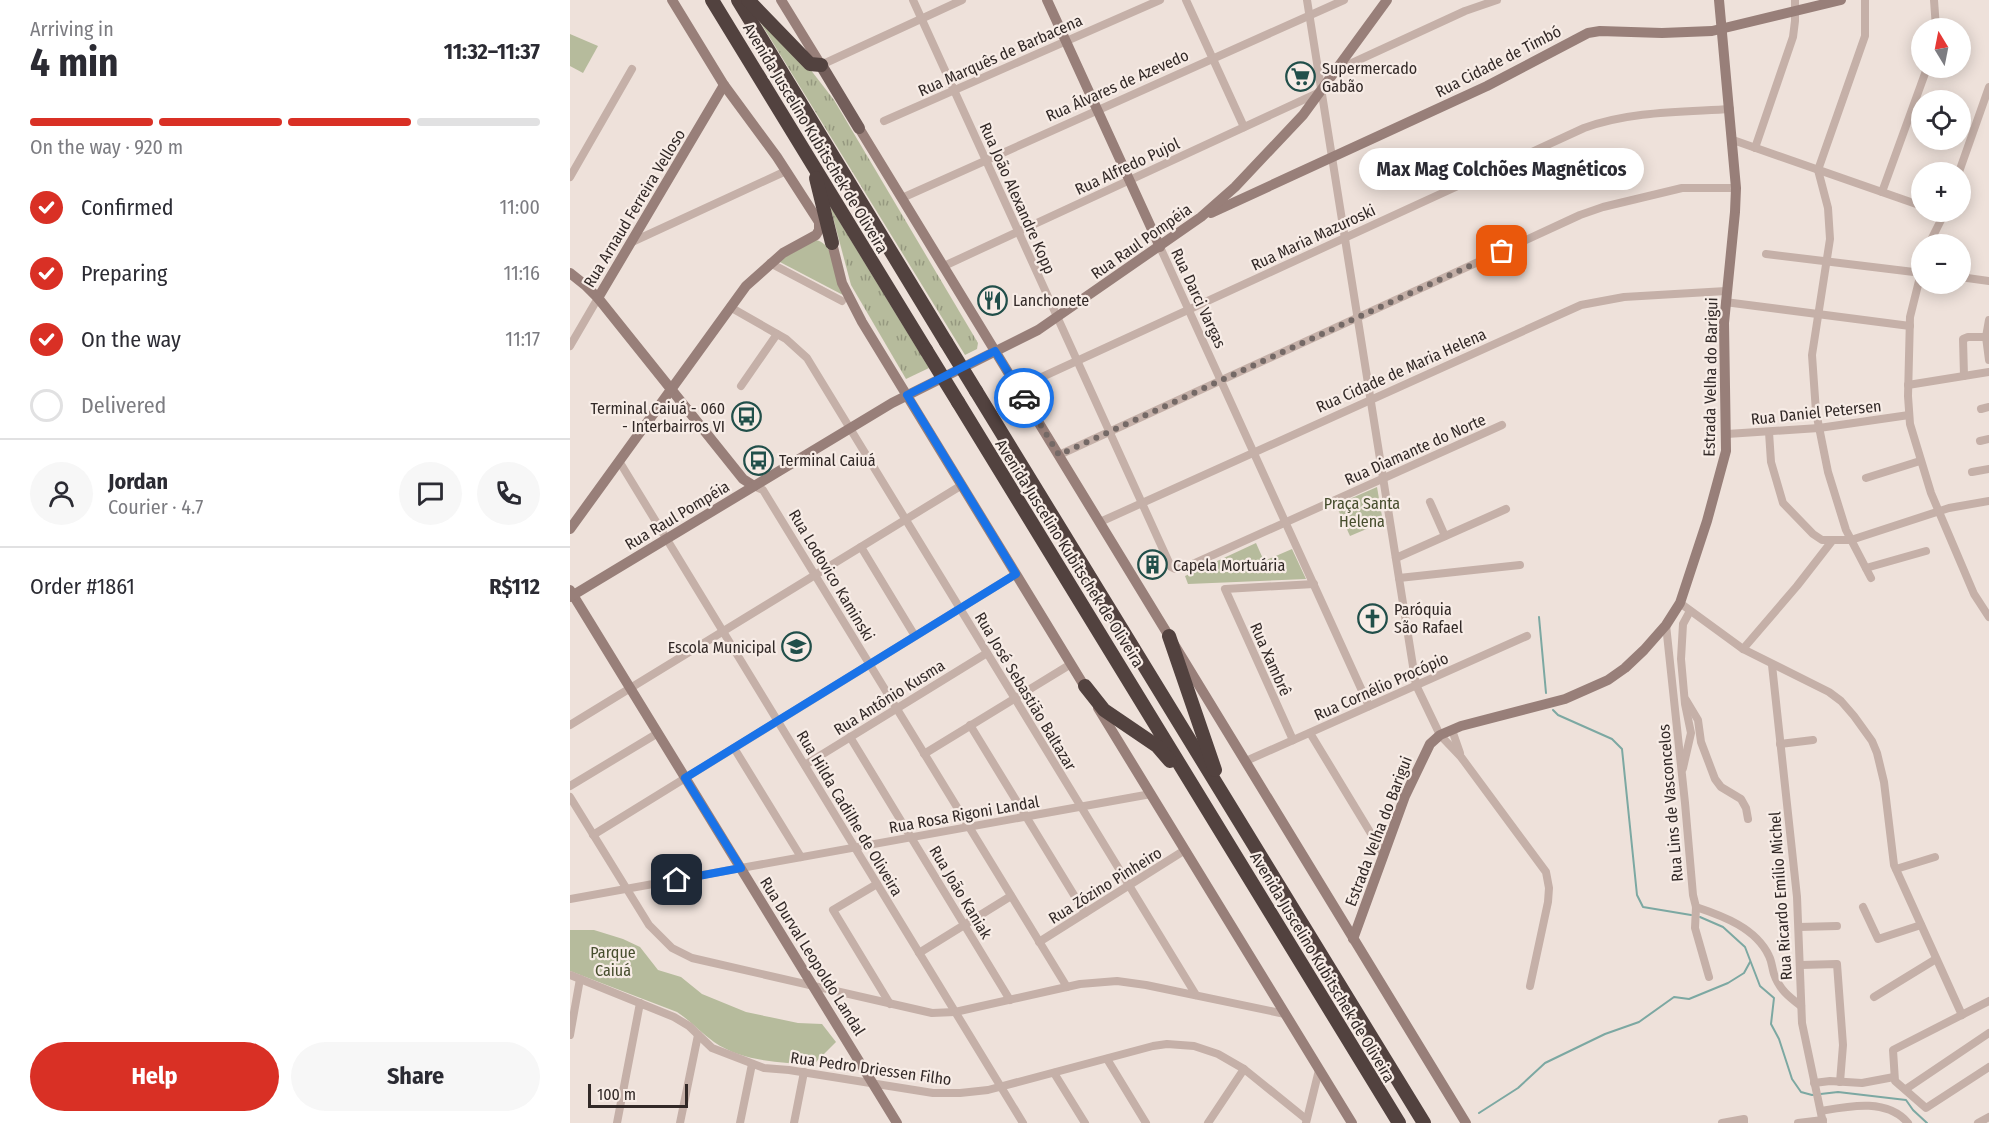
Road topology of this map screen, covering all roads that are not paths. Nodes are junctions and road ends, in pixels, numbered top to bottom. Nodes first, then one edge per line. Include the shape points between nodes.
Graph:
1 (672, 0) edge
2 (712, 0) edge
3 (738, 0) edge
4 (748, 0) edge
5 (781, 0) edge
6 (913, 0) edge
7 (962, 0) edge
8 (1047, 0) edge
9 (1160, 0) edge
10 (1186, 0) edge
11 (1307, 0) edge
12 (1344, 0) edge
13 (1387, 0) edge
14 (1497, 0) edge
15 (1719, 0) edge
16 (1841, 0) edge
17 (1865, 0) edge
18 (1934, 0) edge
19 (1795, 6) edge
20 (1309, 15) junction
21 (1935, 18) edge
22 (922, 19) junction
23 (1722, 30) junction
24 (1066, 41) junction
25 (1213, 58) junction
26 (820, 65) junction
27 (632, 69) dead end
28 (1337, 69) junction
29 (1923, 78) edge
30 (724, 85) junction
31 (1989, 87) edge
32 (954, 90) junction
33 (1322, 91) junction
34 (1312, 105) junction
35 (1730, 109) junction
36 (1097, 110) junction
37 (884, 121) dead end
38 (1326, 121) junction
39 (1244, 127) junction
40 (859, 128) joint
41 (1733, 140) junction
42 (1755, 148) junction
43 (808, 156) junction
44 (1331, 158) junction
45 (986, 160) junction
46 (1963, 162) edge
47 (1818, 170) junction
48 (786, 171) junction
49 (570, 177) edge
50 (1129, 180) junction
51 (1736, 188) junction
52 (1233, 189) junction
53 (1259, 190) junction
54 (1882, 192) junction
55 (902, 198) junction
56 (1911, 202) edge
57 (1234, 203) junction
58 (1201, 217) junction
59 (1018, 232) junction
60 (1344, 238) junction
61 (632, 242) junction
62 (832, 243) joint
63 (1160, 247) junction
64 (1766, 254) dead end
65 (1827, 262) junction
66 (770, 263) junction
67 (944, 266) junction
68 (1911, 271) edge
69 (570, 273) edge
70 (1971, 279) edge
71 (1989, 281) edge
72 (1915, 294) edge
73 (1726, 297) junction
74 (598, 298) junction
75 (842, 301) dead end
76 (730, 307) junction
77 (1188, 309) junction
78 (1818, 314) junction
79 (1057, 318) junction
80 (1357, 318) junction
81 (1989, 320) edge
82 (1910, 326) junction
83 (777, 334) junction
84 (1986, 337) junction
85 (570, 346) edge
86 (995, 351) junction
87 (1989, 360) edge
88 (1076, 361) junction
89 (1989, 372) edge
90 (1964, 376) junction
91 (1221, 380) junction
92 (1908, 385) junction
93 (741, 386) dead end
94 (671, 388) junction
95 (1018, 388) junction
96 (907, 395) junction
97 (1370, 399) junction
98 (1908, 415) junction
99 (1502, 425) dead end
100 (850, 428) junction
101 (1819, 428) junction
102 (1108, 432) junction
103 (1769, 432) junction
104 (1727, 434) junction
105 (1989, 439) edge
106 (1980, 441) dead end
107 (1254, 452) junction
108 (1059, 455) junction
109 (1920, 460) junction
110 (619, 461) junction
111 (1989, 469) edge
112 (1972, 472) dead end
113 (1383, 478) junction
114 (1866, 478) dead end
115 (962, 485) junction
116 (754, 486) junction
117 (1989, 501) edge
118 (1430, 502) dead end
119 (1141, 503) junction
120 (1506, 509) dead end
121 (1938, 511) junction
122 (905, 519) junction
123 (1100, 522) junction
124 (1286, 522) junction
125 (570, 529) edge
126 (1445, 536) junction
127 (667, 538) junction
128 (1851, 540) junction
129 (1832, 541) junction
130 (861, 547) junction
131 (1926, 551) dead end
132 (1396, 558) junction
133 (1520, 565) dead end
134 (1866, 568) junction
135 (1175, 569) joint
136 (1016, 574) junction
137 (815, 575) junction
138 (1399, 578) junction
139 (1871, 578) dead end
140 (1314, 584) junction
141 (571, 594) edge
142 (1680, 603) junction
143 (960, 609) junction
144 (1690, 611) junction
145 (1989, 617) edge
146 (1666, 625) junction
147 (723, 631) junction
148 (915, 636) junction
149 (1169, 636) junction
150 (1527, 636) dead end
151 (1743, 649) junction
152 (987, 653) junction
153 (869, 664) junction
154 (1071, 664) junction
155 (1772, 665) junction
156 (1416, 685) junction
157 (1084, 686) junction
158 (630, 688) junction
159 (1015, 698) junction
160 (1685, 699) junction
161 (1370, 706) junction
162 (897, 709) junction
163 (778, 721) junction
164 (570, 725) edge
165 (970, 725) junction
166 (1452, 730) junction
167 (658, 733) junction
168 (1310, 733) junction
169 (1440, 735) junction
170 (850, 737) junction
171 (1293, 740) junction
172 (1813, 740) dead end
173 (1780, 744) junction
174 (734, 748) junction
175 (924, 753) junction
176 (1461, 757) junction
177 (1246, 761) junction
178 (805, 765) junction
179 (1682, 772) junction
180 (685, 778) junction
181 (570, 786) edge
182 (1197, 792) junction
183 (1151, 794) junction
184 (570, 797) edge
185 (1228, 802) junction
186 (1081, 807) junction
187 (1026, 817) junction
188 (1748, 819) dead end
189 (969, 827) junction
190 (593, 835) junction
191 (912, 837) junction
192 (855, 848) junction
193 (1185, 850) junction
194 (1384, 855) junction
195 (1935, 856) dead end
196 (801, 858) junction
197 (741, 868) junction
198 (1896, 869) junction
199 (877, 884) junction
200 (1129, 885) junction
201 (626, 889) junction
202 (1011, 896) junction
203 (570, 899) edge
204 (1696, 907) junction
205 (1863, 907) dead end
206 (1085, 913) junction
207 (965, 925) junction
208 (1921, 925) junction
209 (1837, 926) dead end
210 (1799, 927) junction
211 (1353, 939) junction
212 (1039, 942) junction
213 (920, 953) junction
214 (1936, 959) junction
215 (1801, 965) junction
216 (570, 975) edge
217 (1709, 977) dead end
218 (580, 979) junction
219 (1530, 986) dead end
220 (814, 987) junction
221 (1066, 987) junction
222 (1196, 995) junction
223 (1874, 997) dead end
224 (1010, 1000) junction
225 (1989, 1001) edge
226 (640, 1003) junction
227 (890, 1004) junction
228 (1801, 1006) junction
229 (955, 1012) junction
230 (1285, 1014) junction
231 (1962, 1015) junction
232 (1989, 1033) edge
233 (570, 1035) edge
234 (698, 1035) junction
235 (1107, 1059) junction
236 (752, 1064) junction
237 (1989, 1067) edge
238 (1244, 1070) junction
239 (1319, 1070) junction
240 (804, 1072) junction
241 (1054, 1073) junction
242 (1894, 1077) junction
243 (1840, 1082) junction
244 (873, 1083) junction
245 (1001, 1087) junction
246 (1906, 1089) junction
247 (1816, 1090) junction
248 (1821, 1111) junction
249 (1989, 1117) edge
250 (1306, 1121) edge
251 (1744, 1121) edge
252 (1823, 1122) edge
253 (617, 1123) edge
254 (680, 1123) edge
255 (740, 1123) edge
256 (794, 1123) edge
257 (897, 1123) edge
258 (1023, 1123) edge
259 (1085, 1123) edge
260 (1146, 1123) edge
261 (1208, 1123) edge
262 (1352, 1123) edge
263 (1399, 1123) edge
264 (1424, 1123) edge
265 (1466, 1123) edge
266 (1722, 1123) edge
267 (1798, 1123) edge
268 (1908, 1123) edge
269 (1978, 1123) edge

1 - 30 main road
2 - 43 highway, Avenida Juscelino Kubitschek de Oliveira
3 - 185 highway, Avenida Juscelino Kubitschek de Oliveira, bridge
4 - 26 highway via 810,64
5 - 26 main road
6 - 22 street, Rua João Alexandre Kopp
7 - 22 street
8 - 24 main road, Rua Darci Vargas
9 - 24 street, Rua Marquês de Barbacena
10 - 25 street
11 - 20 street
12 - 20 street, Rua Álvares de Azevedo
13 - 28 main road, Rua Raul Pompéia
14 - 28 street
15 - 23 main road, Estrada Velha do Barigui
16 - 19 main road, Rua Cidade de Timbó
17 - 47 street via 1865,36
18 - 21 street
19 - 23 main road, Rua Cidade de Timbó
19 - 42 street via 1793,37
20 - 25 street, Rua Álvares de Azevedo
20 - 33 street
22 - 26 street
22 - 32 street, Rua João Alexandre Kopp
23 - 35 main road, Estrada Velha do Barigui
23 - 44 main road, Rua Cidade de Timbó via 1588,33 1487,86
24 - 32 street, Rua Marquês de Barbacena
24 - 36 main road, Rua Darci Vargas
25 - 36 street, Rua Álvares de Azevedo
25 - 39 street
26 - 40 main road
27 - 49 street
28 - 33 main road, Rua Raul Pompéia
29 - 54 street
30 - 48 main road
30 - 61 main road, Rua Arnaud Ferreira Velloso
31 - 46 street
32 - 37 street, Rua Marquês de Barbacena
32 - 45 street, Rua João Alexandre Kopp
33 - 34 main road, Rua Raul Pompéia
33 - 38 street
33 - 39 street, Rua Alfredo Pujol
34 - 38 street
34 - 52 main road, Rua Raul Pompéia
35 - 41 main road, Estrada Velha do Barigui
35 - 60 street, Rua Maria Mazuroski via 1651,114 1596,123
36 - 45 street, Rua Álvares de Azevedo
36 - 50 main road, Rua Darci Vargas
38 - 44 street
39 - 50 street, Rua Alfredo Pujol
40 - 55 main road
41 - 42 street
41 - 51 main road, Estrada Velha do Barigui
42 - 47 street
43 - 62 highway
43 - 182 highway, Avenida Juscelino Kubitschek de Oliveira, bridge
44 - 53 main road, Rua Cidade de Timbó
44 - 60 street
45 - 55 street, Rua Álvares de Azevedo
45 - 59 street, Rua João Alexandre Kopp
47 - 54 street
47 - 65 street via 1830,218
48 - 61 street
48 - 66 main road via 819,222 819,230
50 - 59 street, Rua Alfredo Pujol
50 - 63 main road, Rua Darci Vargas
51 - 73 main road, Estrada Velha do Barigui
51 - 80 street via 1682,188 1591,211
52 - 53 main road
52 - 57 main road via 1230,198
52 - 58 main road, Rua Raul Pompéia
53 - 57 main road, Rua Cidade de Timbó
54 - 56 street
55 - 67 main road
57 - 58 main road, Rua Cidade de Timbó
58 - 63 main road, Rua Raul Pompéia
59 - 67 street, Rua Alfredo Pujol
59 - 79 street, Rua João Alexandre Kopp
60 - 77 street, Rua Maria Mazuroski
60 - 80 street
61 - 74 main road, Rua Arnaud Ferreira Velloso
62 - 96 main road via 847,294
63 - 77 street, Rua Darci Vargas
63 - 79 main road, Rua Raul Pompéia
64 - 65 street
65 - 68 street
65 - 78 street
66 - 75 street
66 - 76 main road
67 - 86 main road
69 - 74 main road, Rua Lodovico Kaminski
70 - 71 street
72 - 82 street
73 - 78 street, Rua Cidade de Maria Helena
73 - 97 street, Rua Cidade de Maria Helena via 1624,297 1581,305
73 - 104 main road, Estrada Velha do Barigui
74 - 85 street, Rua Arnaud Ferreira Velloso
74 - 94 main road, Rua Lodovico Kaminski
76 - 83 street, Rua José Sebastião Baltazar
76 - 94 main road
77 - 88 street, Rua Maria Mazuroski
77 - 91 street, Rua Darci Vargas
78 - 82 street, Rua Cidade de Maria Helena
78 - 101 street via 1812,355
79 - 86 main road, Rua Raul Pompéia
79 - 88 street, Rua João Alexandre Kopp
80 - 91 street
80 - 97 street
81 - 84 street
82 - 92 street
83 - 93 street
83 - 100 street, Rua José Sebastião Baltazar via 807,358
84 - 87 street
84 - 90 street via 1963,339
86 - 95 main road
86 - 96 main road, Rua Raul Pompéia
88 - 95 street, Rua Maria Mazuroski
88 - 102 street, Rua João Alexandre Kopp
89 - 90 street
90 - 92 street
91 - 102 street
91 - 107 street, Rua Darci Vargas
92 - 98 street
94 - 110 main road
94 - 116 main road, Rua Lodovico Kaminski via 743,479
95 - 108 main road
96 - 100 main road, Rua Raul Pompéia
96 - 115 main road
97 - 107 street, Rua Cidade de Maria Helena
97 - 113 street
98 - 101 street, Rua Daniel Petersen
98 - 109 street
99 - 113 street, Rua Diamante do Norte
100 - 116 main road, Rua Raul Pompéia
100 - 122 street, Rua José Sebastião Baltazar
101 - 103 street, Rua Daniel Petersen
101 - 128 street via 1838,508
102 - 108 street
102 - 119 street, Rua João Alexandre Kopp
103 - 104 street, Rua Daniel Petersen
103 - 129 street via 1771,462 1783,502 1813,534
104 - 142 main road, Estrada Velha do Barigui via 1725,458
105 - 106 street
107 - 119 street, Rua Cidade de Maria Helena
107 - 124 street, Rua Darci Vargas
108 - 123 main road
109 - 114 street
109 - 121 street
110 - 125 main road
110 - 127 street, Rua Hilda Cadilhe de Oliveira
111 - 112 street
113 - 124 street, Rua Diamante do Norte
113 - 132 street
115 - 122 street
115 - 136 main road
116 - 127 main road, Rua Raul Pompéia
116 - 137 street, Rua Lodovico Kaminski via 763,490
117 - 121 street
118 - 126 street
119 - 123 street, Rua Cidade de Maria Helena
119 - 135 street, Rua João Alexandre Kopp via 1168,564
120 - 126 street
121 - 128 street
121 - 145 street via 1974,594
122 - 130 street
122 - 143 street, Rua José Sebastião Baltazar
123 - 149 main road
124 - 135 street, Rua Diamante do Norte
124 - 140 street, Rua Darci Vargas
126 - 132 street
127 - 141 main road, Rua Raul Pompéia
127 - 147 street, Rua Hilda Cadilhe de Oliveira
128 - 129 street
128 - 134 street
129 - 151 street
130 - 137 street
130 - 148 street
131 - 134 street
132 - 138 street
133 - 138 street
134 - 139 street
136 - 143 street
136 - 154 main road
137 - 147 street
137 - 153 street, Rua Lodovico Kaminski
138 - 156 street
140 - 161 street, Rua Darci Vargas
140 - 171 street, Rua Xambrê via 1225,589
141 - 158 main road, Rua Durval Leopoldo Landal
142 - 144 street
142 - 146 main road, Estrada Velha do Barigui
143 - 148 street
143 - 152 street, Rua José Sebastião Baltazar
144 - 151 street
144 - 160 street via 1683,624 1681,659
146 - 166 main road, Estrada Velha do Barigui via 1634,661 1599,685 1565,699
146 - 179 street, Rua Lins de Vasconcelos
147 - 158 street
147 - 163 street, Rua Hilda Cadilhe de Oliveira
148 - 153 street
149 - 177 main road
149 - 185 highway
150 - 156 street, Rua Cornélio Procópio
151 - 155 street
152 - 159 street, Rua José Sebastião Baltazar
152 - 162 street, Rua Antônio Kusma
153 - 162 street, Rua Lodovico Kaminski
153 - 163 street
154 - 157 main road
154 - 159 street
155 - 173 street, Rua Ricardo Emílio Michel
155 - 198 street via 1841,701 1872,741 1882,774
156 - 161 street, Rua Cornélio Procópio
156 - 169 street
157 - 182 highway via 1111,716 1157,746
157 - 183 main road
158 - 164 street
158 - 167 main road, Rua Durval Leopoldo Landal
159 - 165 street
159 - 186 street, Rua José Sebastião Baltazar
160 - 179 street via 1691,736
160 - 188 street via 1698,720 1701,742 1715,779 1741,799
161 - 168 street, Rua Cornélio Procópio
162 - 170 street, Rua Antônio Kusma
162 - 175 street, Rua Lodovico Kaminski
163 - 174 street
163 - 178 street, Rua Hilda Cadilhe de Oliveira
165 - 175 street
165 - 187 street
166 - 169 main road, Estrada Velha do Barigui
166 - 176 street
167 - 180 main road, Rua Durval Leopoldo Landal
167 - 181 street
168 - 171 street, Rua Cornélio Procópio
168 - 194 street
169 - 176 street
169 - 194 main road, Estrada Velha do Barigui via 1423,754
170 - 178 street, Rua Antônio Kusma
170 - 191 street, Rua João Kaniak
171 - 177 street, Rua Cornélio Procópio
172 - 173 street
173 - 210 street, Rua Ricardo Emílio Michel
174 - 180 street
174 - 196 street
175 - 189 street, Rua Lodovico Kaminski
176 - 219 street via 1542,865 1549,880
177 - 211 main road
178 - 192 street, Rua Hilda Cadilhe de Oliveira
179 - 204 street, Rua Lins de Vasconcelos
180 - 190 street
180 - 197 main road, Rua Durval Leopoldo Landal
182 - 263 highway, Avenida Juscelino Kubitschek de Oliveira
183 - 186 street, Rua Rosa Rigoni Landal
183 - 193 main road
184 - 190 street
185 - 264 highway
186 - 187 street, Rua Rosa Rigoni Landal
186 - 200 street, Rua José Sebastião Baltazar
187 - 189 street, Rua Rosa Rigoni Landal
187 - 206 street
189 - 191 street, Rua Rosa Rigoni Landal
189 - 202 street, Rua Lodovico Kaminski
190 - 201 street
191 - 192 street, Rua Rosa Rigoni Landal
191 - 207 street, Rua João Kaniak
192 - 196 street, Rua Rosa Rigoni Landal
192 - 199 street, Rua Hilda Cadilhe de Oliveira
193 - 200 street, Rua Zózino Pinheiro
193 - 230 main road
194 - 211 main road, Estrada Velha do Barigui
195 - 198 street
196 - 197 street, Rua Rosa Rigoni Landal
197 - 201 street, Rua Rosa Rigoni Landal
197 - 220 main road, Rua Durval Leopoldo Landal
198 - 208 street
199 - 213 street, Rua Hilda Cadilhe de Oliveira
199 - 227 street via 833,910
200 - 206 street, Rua Zózino Pinheiro
200 - 222 street, Rua José Sebastião Baltazar
201 - 203 street, Rua Rosa Rigoni Landal
201 - 220 street via 655,933 682,954
202 - 207 street
202 - 212 street, Rua Lodovico Kaminski
204 - 217 street, Rua Lins de Vasconcelos via 1695,928
204 - 228 street via 1729,920 1753,936 1768,954 1782,990
205 - 208 street via 1878,939
206 - 212 street, Rua Zózino Pinheiro
207 - 213 street
207 - 224 street, Rua João Kaniak
208 - 214 street
209 - 210 street
210 - 215 street, Rua Ricardo Emílio Michel
211 - 265 main road
212 - 221 street, Rua Lodovico Kaminski
213 - 229 street, Rua Hilda Cadilhe de Oliveira
214 - 223 street
214 - 231 street
215 - 228 street, Rua Ricardo Emílio Michel
215 - 243 street via 1837,964 1843,1045
216 - 218 street, Rua Pedro Driessen Filho
218 - 226 street, Rua Pedro Driessen Filho
218 - 233 street
220 - 227 street
220 - 244 main road, Rua Durval Leopoldo Landal
221 - 222 street via 1117,981
221 - 224 street
222 - 230 street
224 - 229 street
225 - 231 street
226 - 234 street, Rua Pedro Driessen Filho via 674,1017
226 - 253 street
227 - 229 street via 926,1012
228 - 247 street, Rua Ricardo Emílio Michel via 1804,1041
229 - 245 street, Rua Hilda Cadilhe de Oliveira
230 - 239 main road
231 - 242 street via 1893,1050
232 - 246 street
234 - 236 street, Rua Pedro Driessen Filho via 717,1051
234 - 254 street
235 - 238 street, Rua Pedro Driessen Filho via 1153,1046 1181,1044 1207,1050
235 - 241 street, Rua Pedro Driessen Filho
235 - 260 street
236 - 240 street, Rua Pedro Driessen Filho
236 - 255 street
237 - 246 street via 1926,1108
238 - 250 street, Rua Pedro Driessen Filho
238 - 261 street
239 - 250 street
239 - 262 main road
240 - 244 street, Rua Pedro Driessen Filho
240 - 256 street
241 - 245 street, Rua Pedro Driessen Filho
241 - 259 street
242 - 243 street via 1862,1083
242 - 246 street
243 - 247 street
244 - 245 street, Rua Pedro Driessen Filho via 946,1093
244 - 257 main road, Rua Durval Leopoldo Landal
245 - 258 street, Rua Hilda Cadilhe de Oliveira
247 - 248 street, Rua Ricardo Emílio Michel
248 - 252 street, Rua Ricardo Emílio Michel
248 - 268 street via 1871,1106 1896,1112
249 - 269 street
251 - 266 street
252 - 267 street

